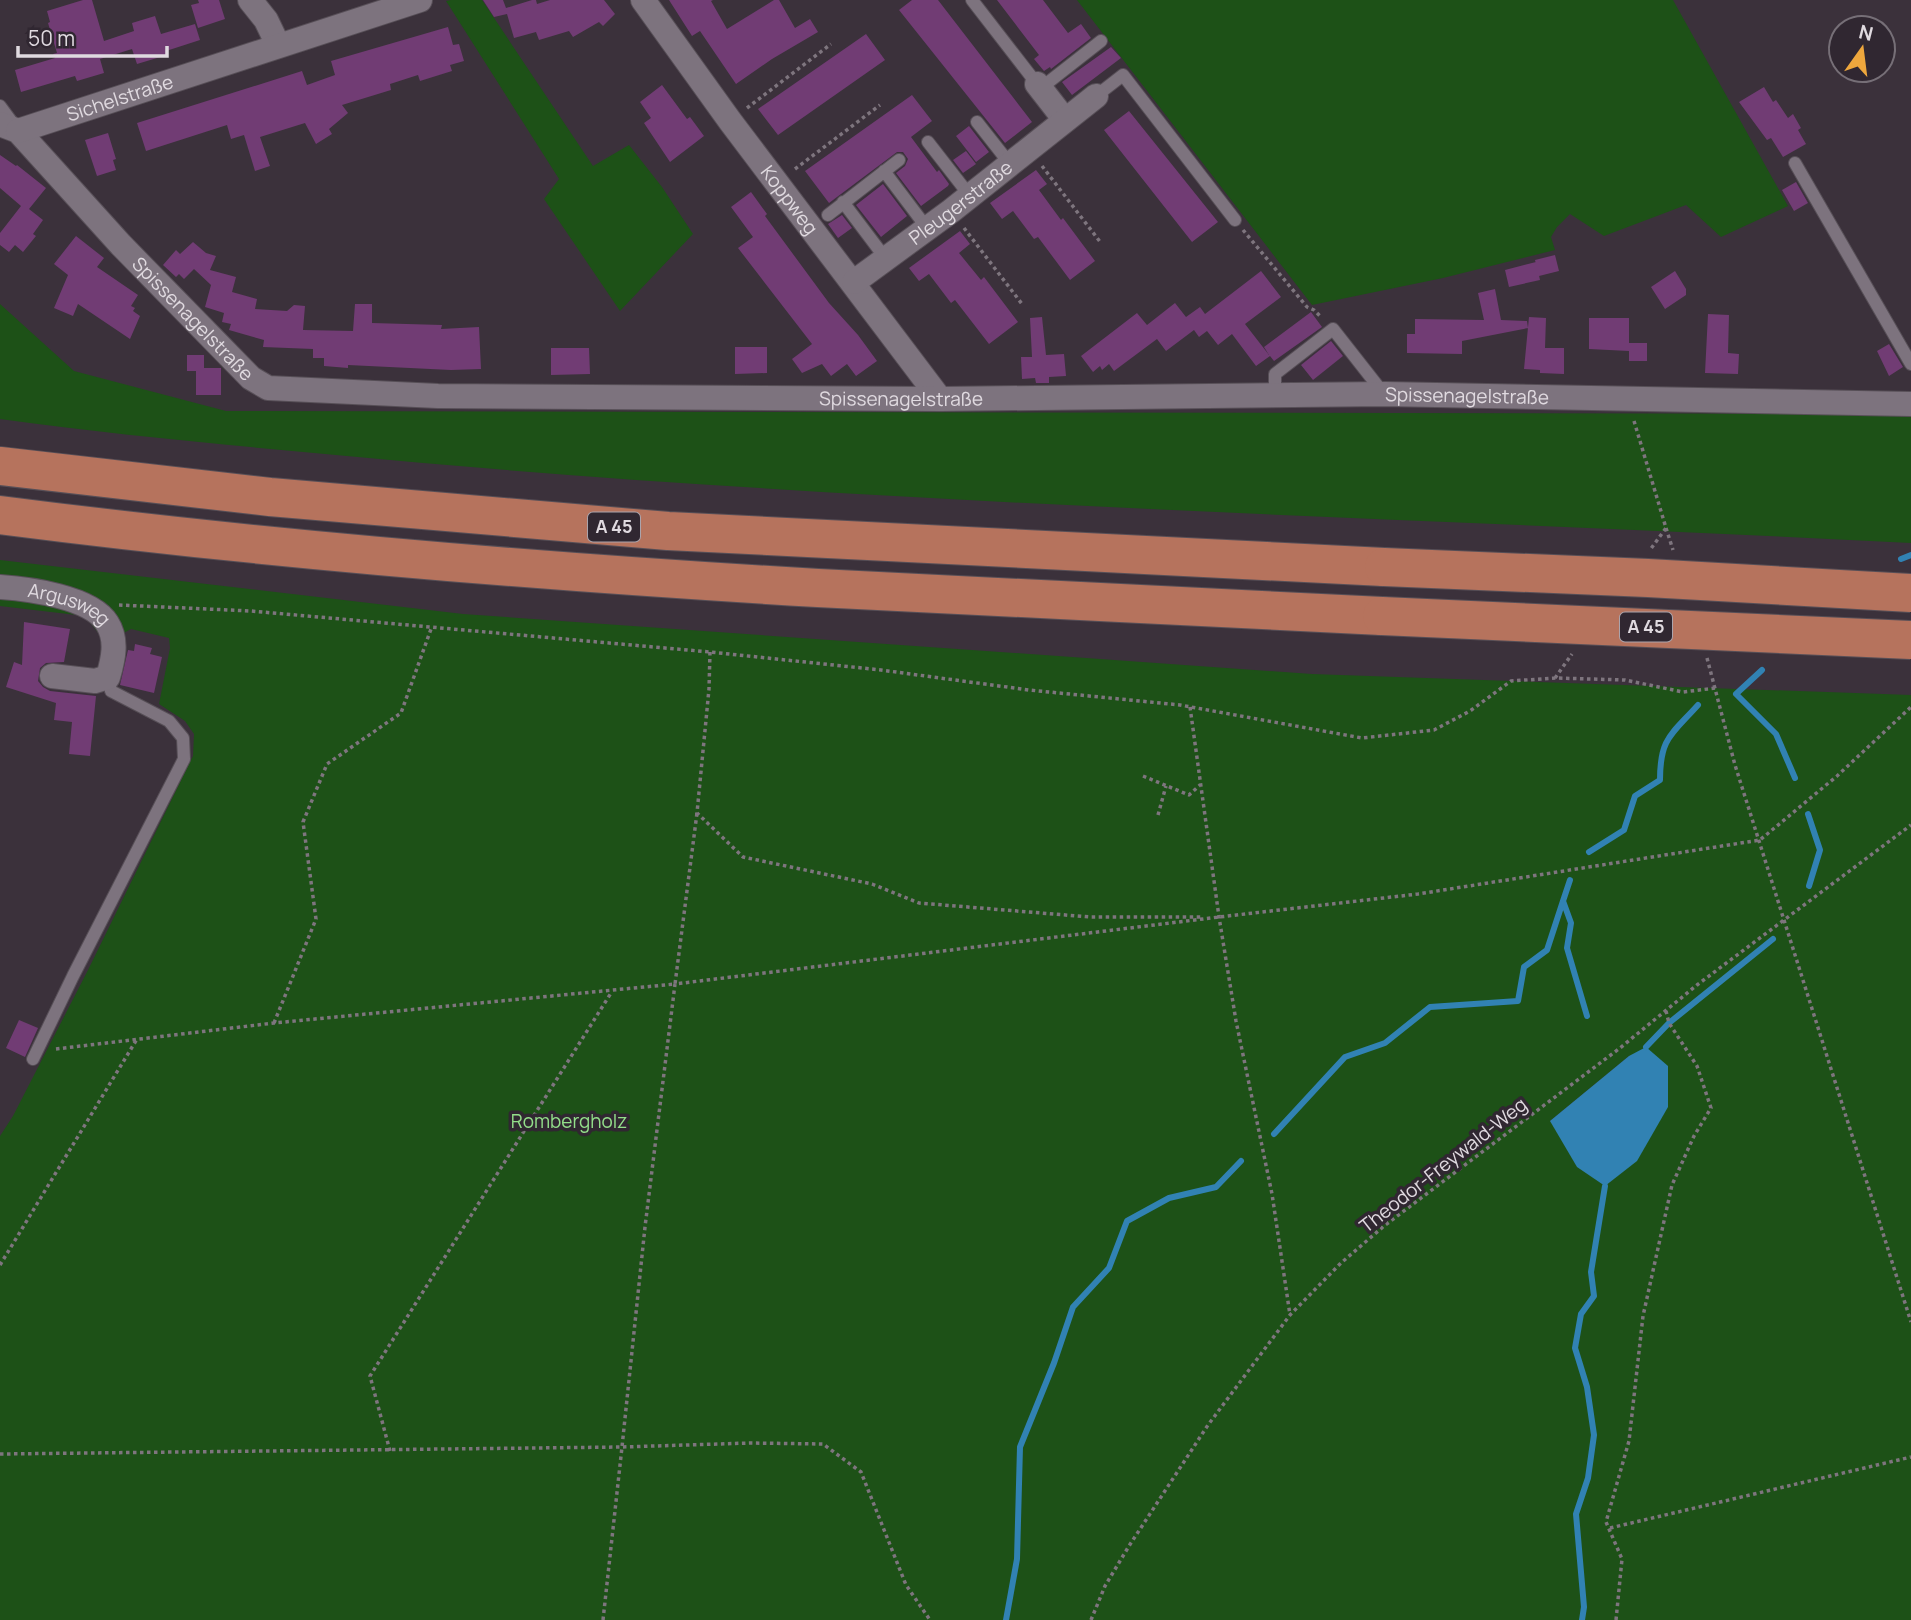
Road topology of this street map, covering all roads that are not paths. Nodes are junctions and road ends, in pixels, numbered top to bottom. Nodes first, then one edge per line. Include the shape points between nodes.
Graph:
1 (250, 0) edge
2 (420, 0) edge
3 (643, 0) edge
4 (972, 0) edge
5 (1101, 41) dead end
6 (278, 45) junction
7 (1039, 86) junction
8 (1096, 96) joint
9 (0, 106) edge
10 (1065, 120) junction
11 (977, 122) dead end
12 (9, 127) edge
13 (928, 142) dead end
14 (1019, 157) junction
15 (899, 160) dead end
16 (1795, 163) dead end
17 (884, 171) junction
18 (843, 202) junction
19 (960, 203) junction
20 (828, 215) dead end
21 (1235, 220) road end
22 (927, 228) junction
23 (886, 259) junction
24 (853, 282) junction
25 (1911, 364) edge
26 (1275, 394) junction
27 (1385, 394) junction
28 (940, 399) junction
29 (1911, 404) edge
30 (0, 466) edge
31 (0, 515) edge
32 (0, 586) edge
33 (1911, 593) edge
34 (1911, 640) edge
35 (52, 676) dead end
36 (108, 677) junction
37 (33, 1059) dead end

1 - 6 street
2 - 6 street, Sichelstraße
3 - 24 street, Koppweg
4 - 7 lane
5 - 7 lane
6 - 12 street, Sichelstraße
7 - 10 street
8 - 10 street, Pleugerstraße
8 - 21 lane, Pleugerstraße via 1123,75
9 - 12 lane
10 - 14 street, Pleugerstraße
11 - 14 lane
12 - 28 street, Spissenagelstraße via 251,378 268,388 438,396
13 - 19 lane
14 - 19 street, Pleugerstraße
15 - 17 lane
16 - 25 lane
17 - 18 lane
17 - 22 lane
18 - 20 lane
18 - 23 lane
19 - 22 street, Pleugerstraße
22 - 23 street, Pleugerstraße
23 - 24 street, Pleugerstraße
24 - 28 street, Koppweg
26 - 27 street, Spissenagelstraße
26 - 27 lane via 1275,374 1333,329
26 - 28 street, Spissenagelstraße
27 - 29 street, Spissenagelstraße
30 - 33 highway, A 45, bridge via 270,497 668,531
31 - 34 highway, A 45, bridge via 272,546 662,578
32 - 36 street, Argusweg via 89,607 107,622 114,654
35 - 36 street via 95,681
36 - 37 lane via 111,691 169,721 183,738 184,759

